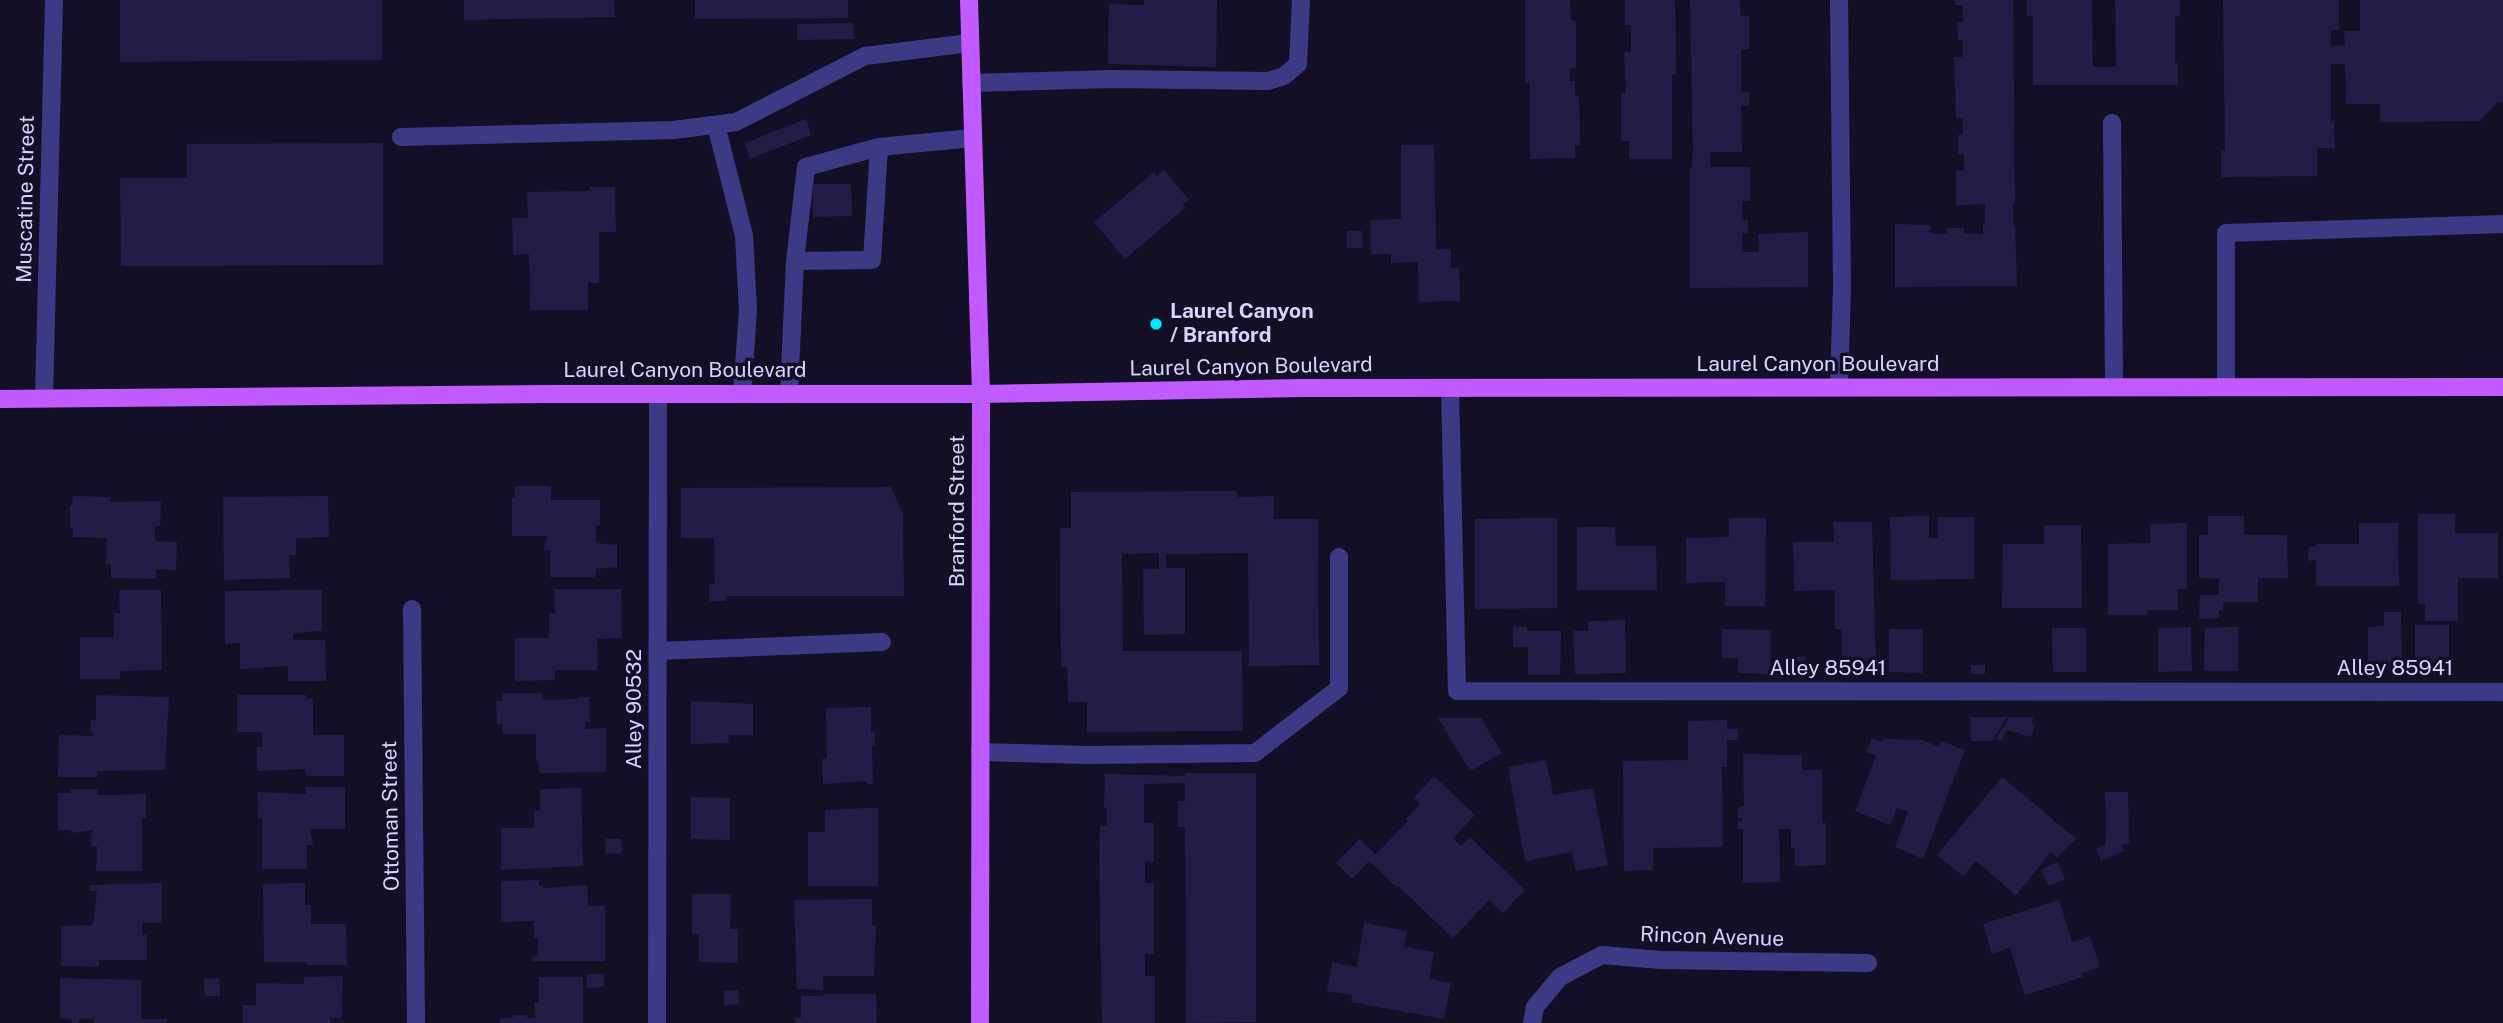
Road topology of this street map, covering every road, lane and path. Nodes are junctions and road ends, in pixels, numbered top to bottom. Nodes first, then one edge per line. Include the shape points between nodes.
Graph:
1 (54, 0) edge
2 (969, 0) edge
3 (1301, 0) edge
4 (1839, 0) edge
5 (970, 43) junction
6 (971, 83) junction
7 (2112, 123) dead end
8 (716, 125) junction
9 (401, 137) dead end
10 (973, 138) junction
11 (879, 147) junction
12 (2503, 224) edge
13 (795, 261) junction
14 (1839, 387) junction
15 (2114, 387) junction
16 (2226, 387) junction
17 (2503, 387) edge
18 (1450, 388) junction
19 (658, 394) junction
20 (743, 394) junction
21 (789, 394) junction
22 (981, 394) junction
23 (44, 398) junction
24 (0, 399) edge
25 (1339, 557) dead end
26 (412, 609) dead end
27 (882, 642) dead end
28 (658, 650) junction
29 (2503, 692) edge
30 (980, 752) junction
31 (1868, 963) dead end
32 (416, 1023) edge
33 (657, 1023) edge
34 (979, 1023) edge
35 (1532, 1023) edge

1 - 23 street, Muscatine Street
2 - 5 main road, Branford Street
3 - 6 street via 1298,64 1284,76 1268,81
4 - 14 street
5 - 6 main road, Branford Street
5 - 8 street via 865,56 736,122
6 - 10 main road, Branford Street
7 - 15 street
8 - 9 street
8 - 20 street via 744,236 748,310
10 - 11 street
10 - 22 main road, Branford Street
11 - 13 street via 806,167
11 - 13 street via 872,260
12 - 16 street via 2226,233
13 - 21 street
14 - 15 main road, Laurel Canyon Boulevard
14 - 18 main road, Laurel Canyon Boulevard
15 - 16 main road, Laurel Canyon Boulevard
16 - 17 main road, Laurel Canyon Boulevard
18 - 22 main road, Laurel Canyon Boulevard
18 - 29 street, Alley 85941 via 1457,691
19 - 20 main road, Laurel Canyon Boulevard
19 - 23 main road, Laurel Canyon Boulevard
19 - 28 street, Alley 90532
20 - 21 main road, Laurel Canyon Boulevard
21 - 22 main road, Laurel Canyon Boulevard
22 - 30 main road, Branford Street
23 - 24 main road, Laurel Canyon Boulevard
25 - 30 street via 1339,688 1255,753
26 - 32 street, Ottoman Street
27 - 28 street
28 - 33 street, Alley 90532
30 - 34 main road, Branford Street
31 - 35 street, Rincon Avenue via 1602,956 1560,977 1535,1007

